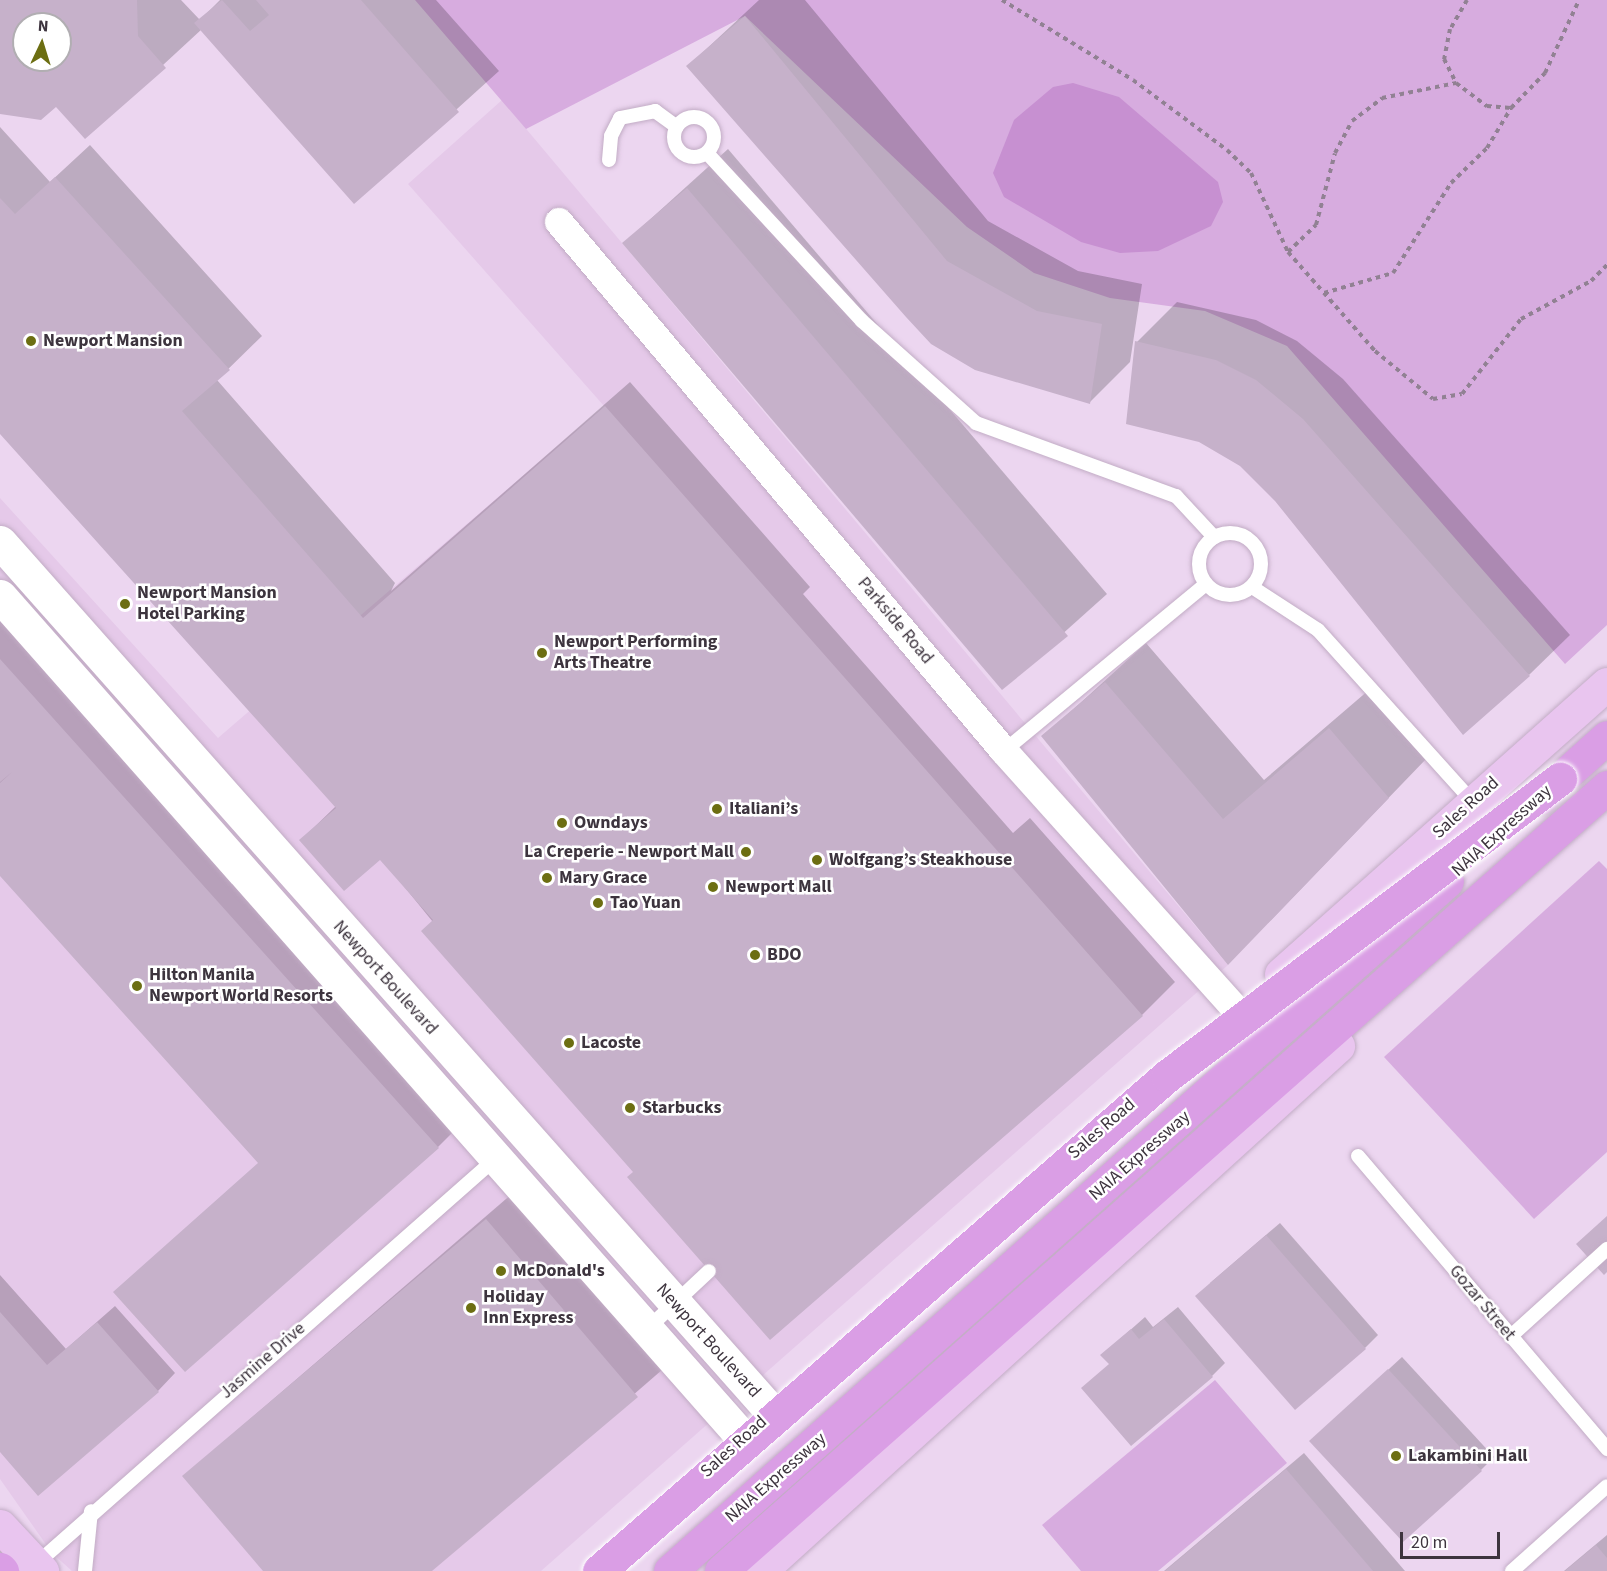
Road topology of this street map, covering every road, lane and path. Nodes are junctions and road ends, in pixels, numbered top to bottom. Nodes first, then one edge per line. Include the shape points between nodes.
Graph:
1 (1002, 0) edge
2 (1467, 0) edge
3 (1579, 0) edge
4 (1456, 83) junction
5 (1511, 108) junction
6 (677, 127) junction
7 (707, 153) junction
8 (609, 160) dead end
9 (559, 222) dead end
10 (1288, 252) junction
11 (1607, 265) edge
12 (1324, 293) junction
13 (1214, 537) junction
14 (0, 542) edge
15 (1206, 584) junction
16 (1252, 587) junction
17 (0, 596) edge
18 (1607, 684) edge
19 (1607, 728) edge
20 (1607, 737) edge
21 (1004, 751) junction
22 (1560, 779) junction
23 (1606, 782) edge
24 (1473, 802) junction
25 (1238, 1012) junction
26 (1358, 1156) dead end
27 (494, 1160) junction
28 (1607, 1249) edge
29 (709, 1271) dead end
30 (675, 1304) junction
31 (646, 1330) junction
32 (1511, 1336) junction
33 (772, 1412) junction
34 (743, 1438) junction
35 (1607, 1449) edge
36 (1607, 1486) edge
37 (92, 1511) junction
38 (0, 1526) edge
39 (38, 1568) edge
40 (85, 1571) edge
41 (593, 1571) edge
42 (599, 1571) edge
43 (658, 1571) edge
44 (670, 1571) edge
45 (712, 1571) edge
46 (721, 1571) edge
47 (760, 1571) edge
48 (1512, 1571) edge

1 - 10 path via 1134,80 1227,150 1251,172
2 - 4 path via 1449,29 1444,59
3 - 5 path via 1545,73
4 - 5 path via 1486,106
4 - 10 path via 1382,98 1352,121 1335,153 1316,225
5 - 12 path via 1487,148 1451,183 1393,273
6 - 7 lane via 674,140 681,152 693,157
6 - 7 lane via 688,118 706,121 714,137
6 - 8 lane via 655,111 620,118 611,136
7 - 13 lane via 862,321 976,423 1176,496
9 - 21 street, Parkside Road
10 - 12 path
11 - 12 path via 1591,281 1521,319 1462,394 1433,399 1407,383
13 - 15 lane via 1198,564
13 - 16 lane via 1236,532 1254,542 1262,570
14 - 30 street, Newport Boulevard
15 - 16 lane via 1224,595
15 - 21 lane
16 - 24 lane via 1318,630
17 - 27 street, Newport Boulevard
18 - 24 main road, Sales Road
19 - 43 main road, Sales Road
20 - 22 highway, NAIA Expressway
21 - 25 street, Parkside Road
22 - 42 highway, bridge via 1167,1076
22 - 44 highway, NAIA Expressway, bridge
23 - 45 main road
23 - 46 highway, NAIA Expressway
23 - 47 main road
24 - 25 main road, Sales Road
25 - 33 main road, Sales Road
26 - 32 lane, Gozar Street
27 - 31 street, Newport Boulevard
27 - 37 lane, Jasmine Drive
28 - 32 lane
29 - 30 lane
30 - 31 lane
30 - 33 street, Newport Boulevard
31 - 34 street, Newport Boulevard
32 - 35 lane, Gozar Street
33 - 34 main road, Sales Road
34 - 41 main road, Sales Road
36 - 48 lane
37 - 39 lane, Jasmine Drive
37 - 40 lane
38 - 39 main road

